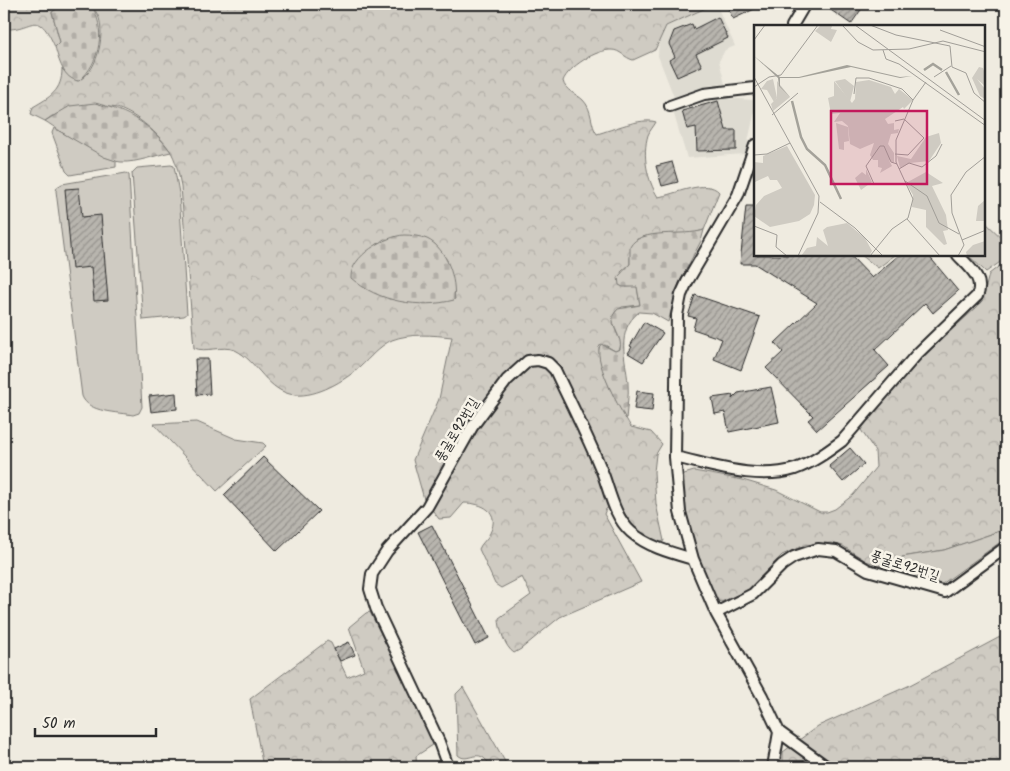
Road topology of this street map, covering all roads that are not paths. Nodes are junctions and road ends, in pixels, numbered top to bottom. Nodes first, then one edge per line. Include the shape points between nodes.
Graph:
1 (805, 4) edge
2 (793, 25) edge
3 (754, 88) edge
4 (670, 106) dead end
5 (754, 148) edge
6 (959, 256) edge
7 (676, 457) junction
8 (1006, 547) edge
9 (693, 559) junction
10 (716, 613) junction
11 (779, 732) junction
12 (447, 764) dead end
13 (772, 767) edge
14 (827, 767) edge

1 - 2 lane
3 - 4 lane via 711,93
5 - 7 lane via 738,195 687,282 680,300
6 - 7 lane via 979,281 977,296 917,354 842,441 827,453 794,470 776,472 729,469
7 - 9 lane via 680,512
8 - 10 lane, 풍굴로92번길 via 945,592 868,570 836,551 807,551 782,565 753,594
9 - 10 lane
9 - 12 lane, 풍굴로92번길 via 662,550 629,531 612,501 555,370 538,360 528,361 517,368 485,406 427,507 382,559 370,582 376,608
10 - 11 lane
11 - 13 lane
11 - 14 lane

